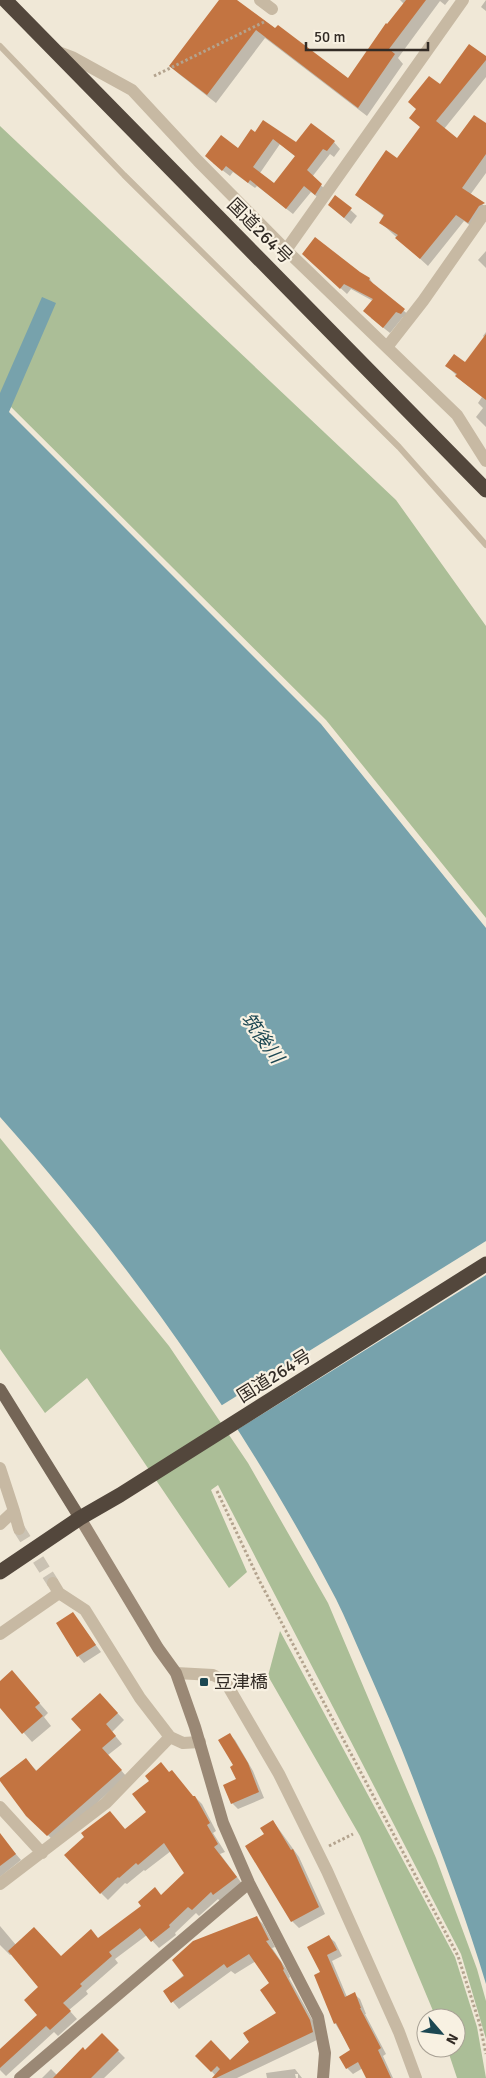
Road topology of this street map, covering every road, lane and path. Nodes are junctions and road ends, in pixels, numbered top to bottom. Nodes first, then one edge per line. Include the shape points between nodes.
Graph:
1 (5, 0) edge
2 (260, 0) edge
3 (464, 0) edge
4 (272, 14) joint
5 (0, 46) edge
6 (55, 51) junction
7 (154, 76) dead end
8 (486, 211) edge
9 (286, 250) junction
10 (387, 348) junction
11 (486, 461) edge
12 (486, 490) edge
13 (486, 545) edge
14 (486, 1264) edge
15 (0, 1389) edge
16 (0, 1468) edge
17 (217, 1491) dead end
18 (14, 1511) junction
19 (80, 1518) junction
20 (0, 1524) edge
21 (19, 1529) tunnel mouth
22 (0, 1572) edge
23 (0, 1634) edge
24 (176, 1674) junction
25 (170, 1737) junction
26 (200, 1742) junction
27 (0, 1807) edge
28 (353, 1834) dead end
29 (317, 1852) junction
30 (42, 1853) junction
31 (250, 1882) junction
32 (0, 1884) edge
33 (486, 2054) edge
34 (20, 2078) edge
35 (323, 2078) edge
36 (416, 2078) edge

1 - 6 highway, 国道264号
2 - 4 street
3 - 9 street
4 - 7 path
5 - 13 lane via 124,176 399,447
6 - 9 street via 132,90
6 - 12 highway, 国道264号
8 - 10 street
9 - 10 street
10 - 11 street via 457,415
14 - 19 highway, 国道264号
15 - 19 main road
16 - 18 street
17 - 33 path via 259,1580 458,1956
18 - 20 street
18 - 21 street
19 - 22 highway, 国道264号
19 - 24 street
23 - 25 street via 56,1588 85,1610 140,1698
24 - 26 street
24 - 29 street via 212,1675 225,1681 279,1774
25 - 26 street via 183,1743
25 - 30 street via 106,1803
26 - 31 street via 223,1823
27 - 30 street
28 - 29 path
29 - 36 street via 399,2032
30 - 32 street
31 - 34 street
31 - 35 street via 318,2017 325,2053

